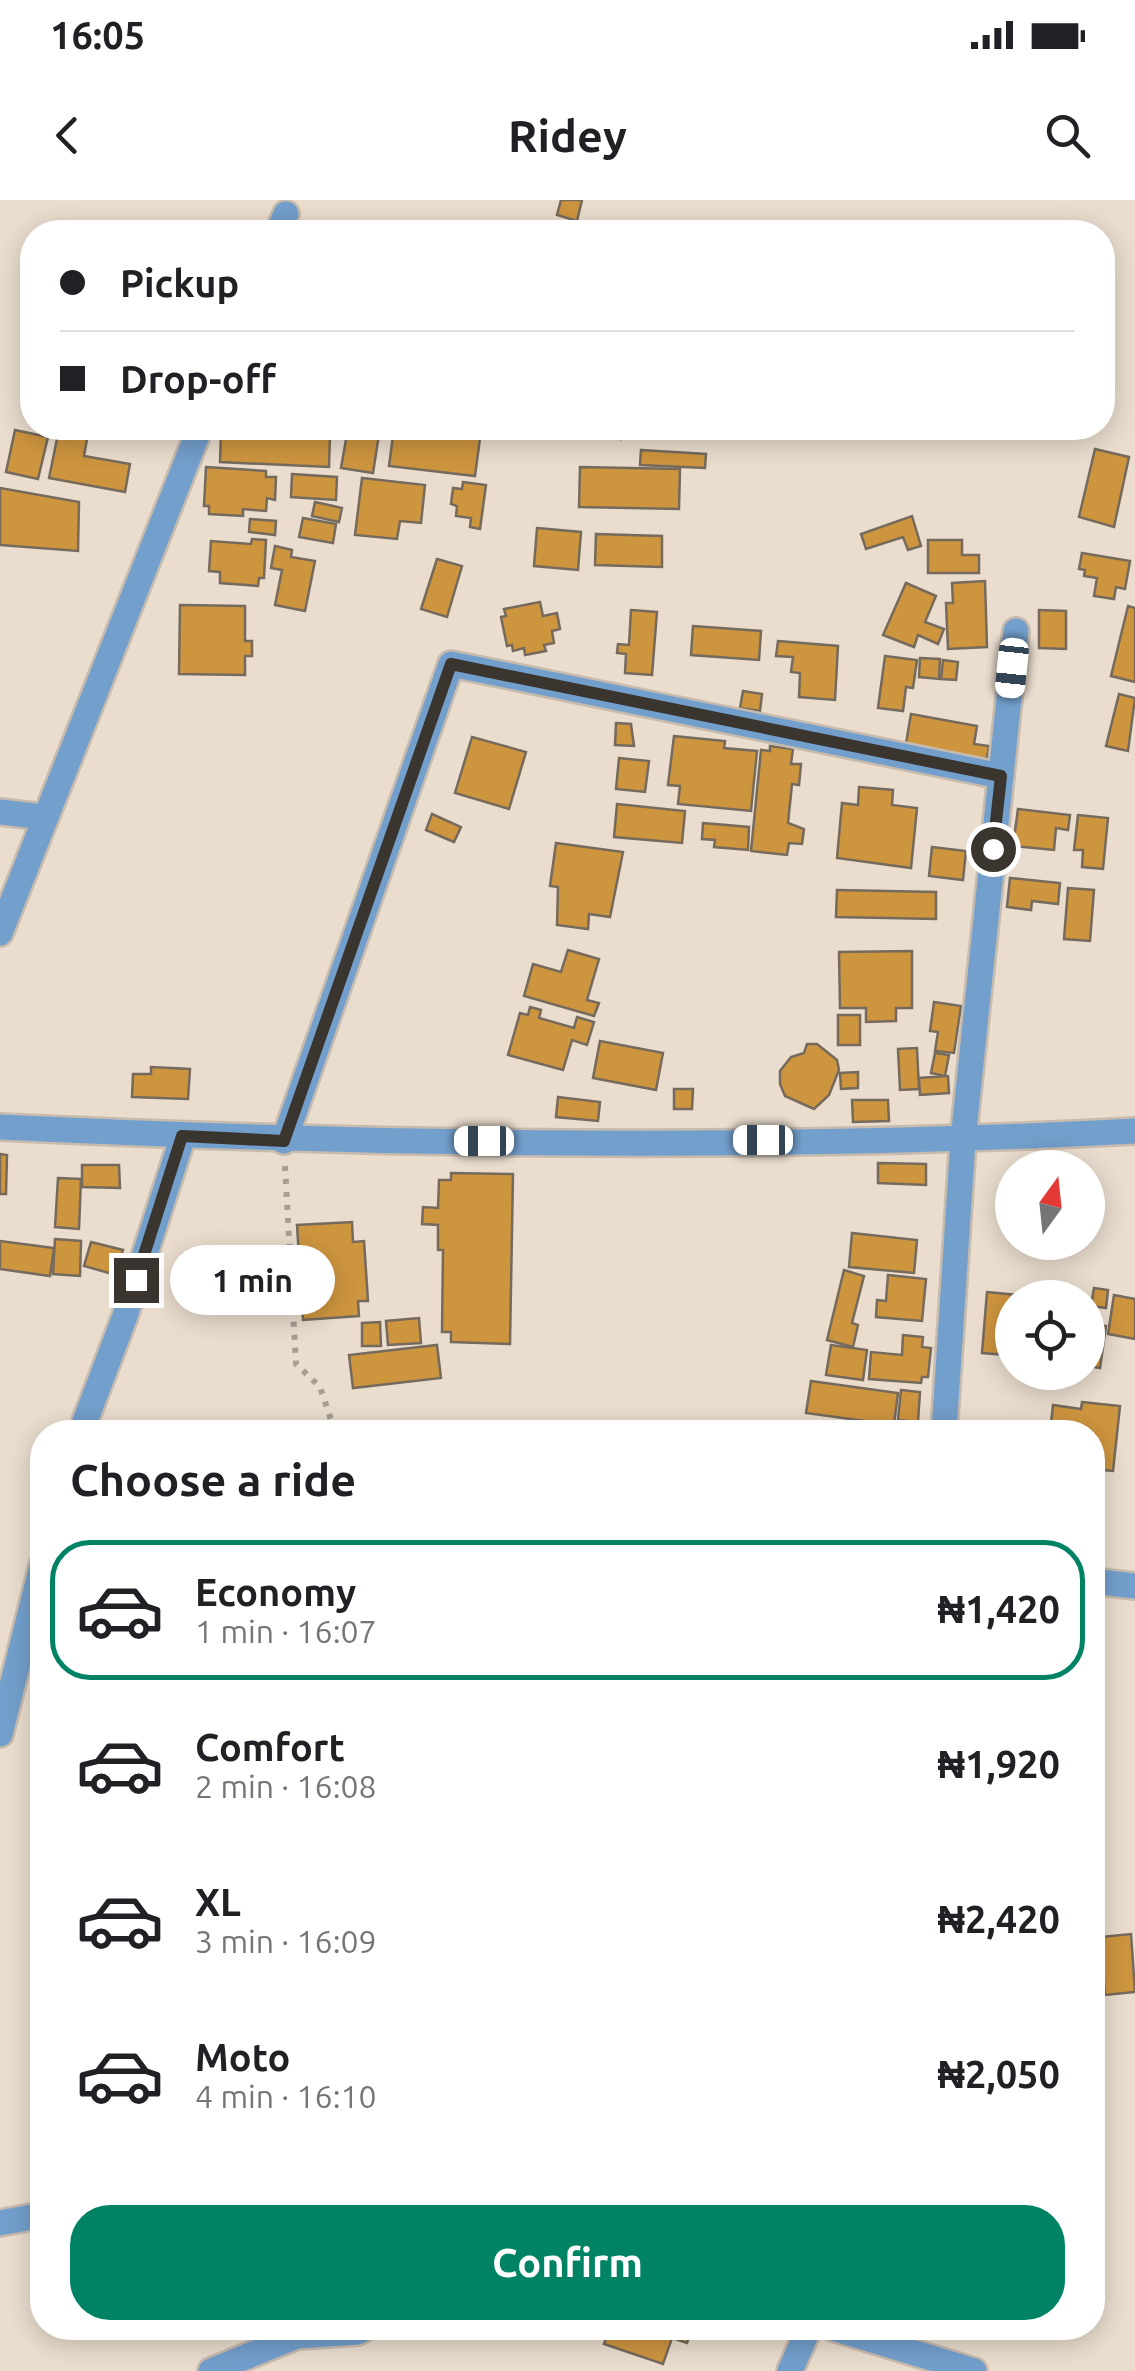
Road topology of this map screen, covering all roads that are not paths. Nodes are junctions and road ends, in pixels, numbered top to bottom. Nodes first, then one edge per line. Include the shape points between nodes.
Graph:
1 (195, 440) edge
2 (1016, 632) dead end
3 (1001, 776) junction
4 (0, 812) edge
5 (43, 817) junction
6 (0, 933) edge
7 (0, 1127) edge
8 (1135, 1131) edge
9 (182, 1136) junction
10 (963, 1140) junction
11 (284, 1141) junction
12 (85, 1420) edge
13 (945, 1420) edge
14 (1105, 1583) edge
15 (1135, 1586) edge
16 (30, 1614) edge
17 (0, 1734) edge
18 (30, 2217) edge
19 (0, 2222) edge
20 (286, 2340) edge
21 (804, 2340) edge
22 (872, 2340) edge
23 (212, 2371) edge
24 (790, 2371) edge
25 (974, 2371) edge

1 - 5 street
2 - 3 street
3 - 10 street
3 - 11 street via 451,664
4 - 5 street
5 - 6 street
7 - 9 street
8 - 10 street
9 - 11 street
9 - 12 street
10 - 11 street
10 - 13 street
14 - 15 street
16 - 17 street
18 - 19 street
20 - 23 street
21 - 24 street
22 - 25 street

